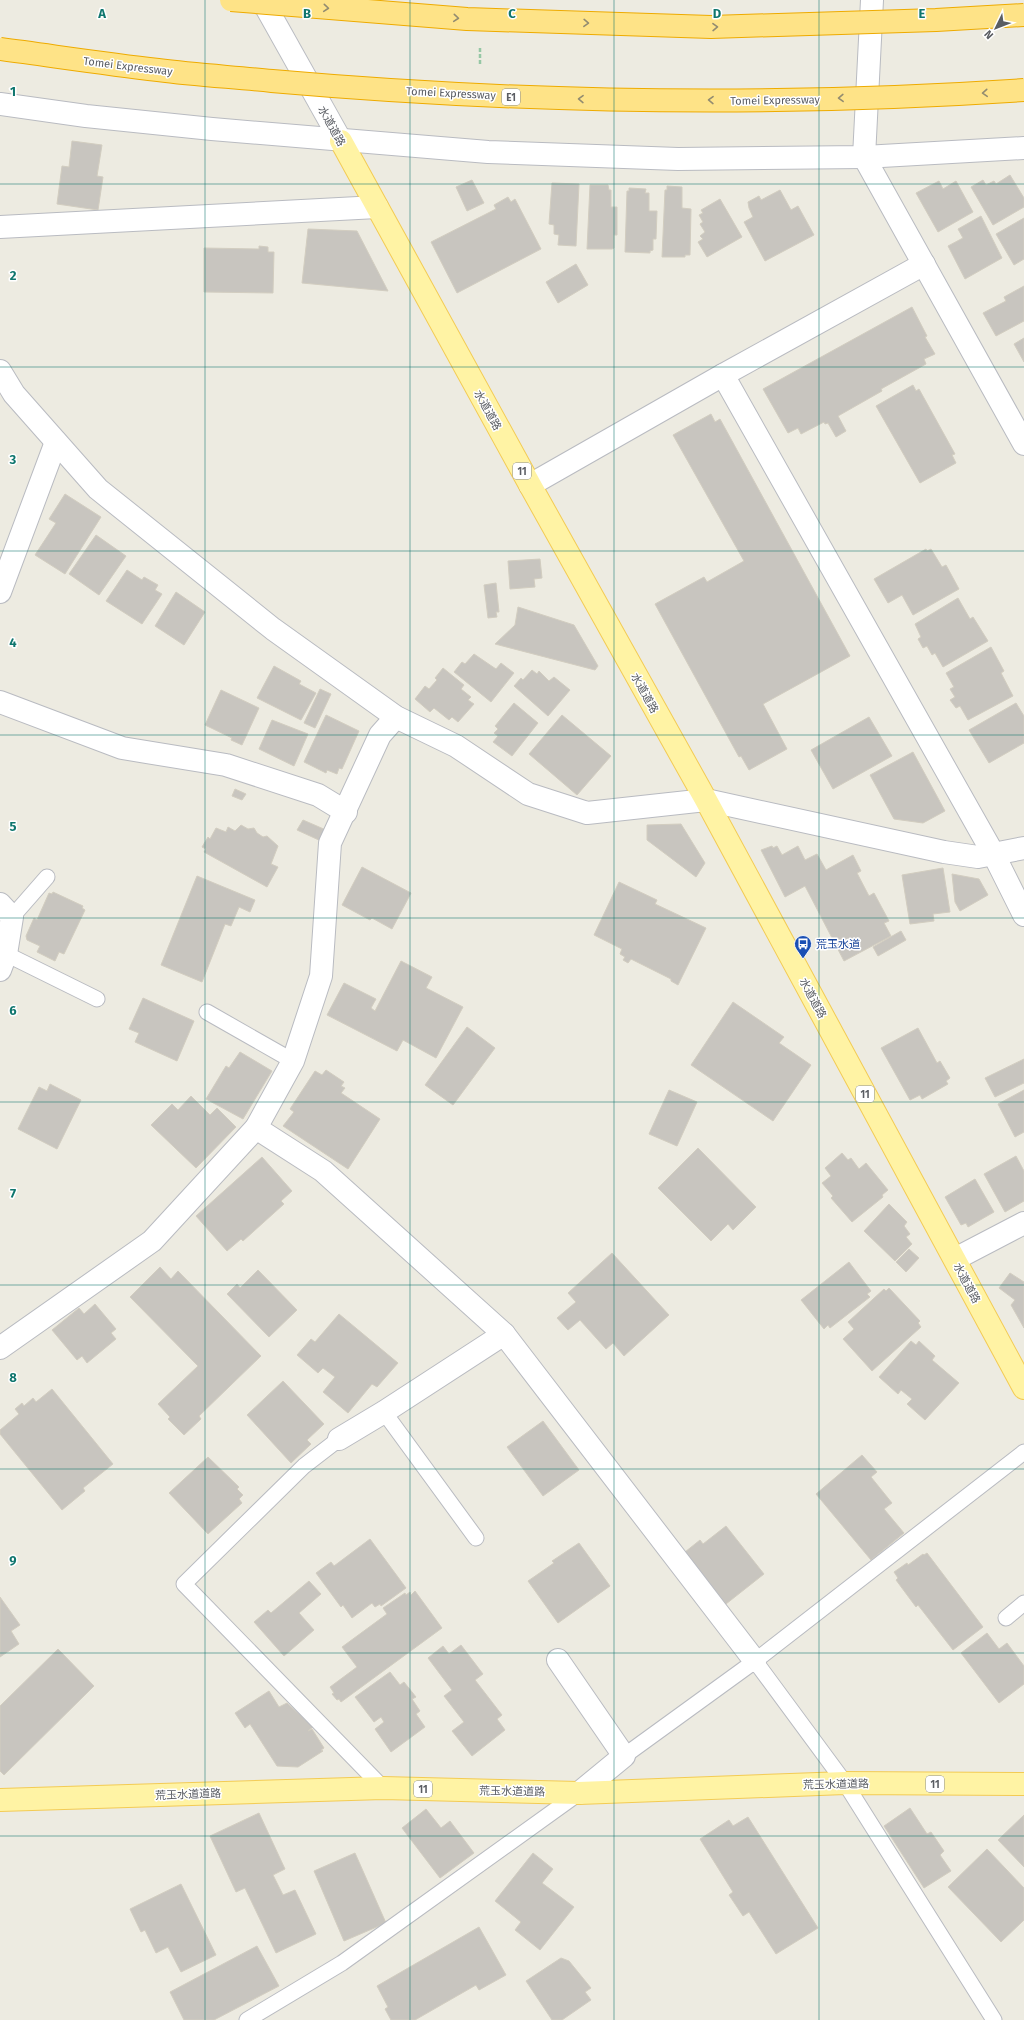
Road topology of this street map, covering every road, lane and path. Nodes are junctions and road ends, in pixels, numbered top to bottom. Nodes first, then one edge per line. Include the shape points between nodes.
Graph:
1 (231, 0) edge
2 (262, 0) edge
3 (872, 0) edge
4 (1024, 15) edge
5 (0, 49) edge
6 (1024, 90) edge
7 (0, 104) edge
8 (341, 141) junction
9 (1024, 148) edge
10 (864, 157) junction
11 (377, 207) junction
12 (0, 227) edge
13 (924, 264) junction
14 (0, 371) edge
15 (723, 374) junction
16 (56, 442) junction
17 (1024, 444) edge
18 (530, 485) junction
19 (6, 552) edge
20 (0, 592) edge
21 (0, 702) edge
22 (396, 717) junction
23 (706, 800) junction
24 (346, 812) junction
25 (1024, 848) edge
26 (994, 855) junction
27 (47, 877) dead end
28 (6, 910) edge
29 (1024, 915) edge
30 (3, 962) edge
31 (97, 1000) dead end
32 (207, 1012) dead end
33 (293, 1061) junction
34 (256, 1128) junction
35 (1024, 1223) edge
36 (955, 1259) junction
37 (504, 1334) junction
38 (2, 1344) edge
39 (1024, 1388) edge
40 (384, 1412) junction
41 (339, 1438) joint
42 (1024, 1452) edge
43 (476, 1538) dead end
44 (1024, 1603) edge
45 (1006, 1618) dead end
46 (558, 1660) dead end
47 (755, 1661) junction
48 (624, 1756) junction
49 (845, 1783) junction
50 (1024, 1784) edge
51 (383, 1788) junction
52 (579, 1793) junction
53 (0, 1800) edge
54 (247, 2020) edge
55 (994, 2020) edge

1 -> 4 highway, bridge via 467,19 712,27 928,21
2 - 8 street, 水道道路
3 - 10 street
6 -> 5 highway, Tomei Expressway / E1, bridge via 939,96 749,101 549,99 355,88 183,73
7 - 8 street via 94,117
8 - 10 street via 488,152 670,158
8 - 11 main road, 水道道路 / 11
9 - 10 street
10 - 13 street
11 - 12 street
11 - 18 main road, 水道道路 / 11
13 - 15 street
13 - 17 street
14 - 16 street via 14,394
15 - 18 street
15 - 26 street
16 - 19 street
16 - 22 street via 98,489 273,630
18 - 23 main road, 水道道路 / 11
19 - 20 street
21 - 24 street via 122,748 226,765 318,795
22 - 23 street via 456,746 528,794 587,813
22 - 24 street via 380,735
23 - 26 street via 944,852 978,857
23 - 36 main road, 水道道路 / 11
24 - 33 street via 330,843 321,976
25 - 26 street
26 - 29 street
27 - 28 lane
28 - 30 street
30 - 31 lane
32 - 33 lane
33 - 34 street
34 - 37 street via 323,1171
34 - 38 street via 152,1241
35 - 36 street
36 - 39 main road, 水道道路 / 11
37 - 40 street
37 - 47 street
40 - 41 street
40 - 43 lane
41 - 51 lane via 304,1466 184,1584
42 - 47 lane
44 - 45 lane
46 - 48 street
47 - 48 lane
47 - 49 lane
48 - 52 street
49 - 50 main road, 荒玉水道道路 / 11
49 - 52 main road, 荒玉水道道路 / 11
49 - 55 lane
51 - 52 main road, 荒玉水道道路 / 11
51 - 53 main road, 荒玉水道道路 / 11
52 - 54 lane via 342,1963

